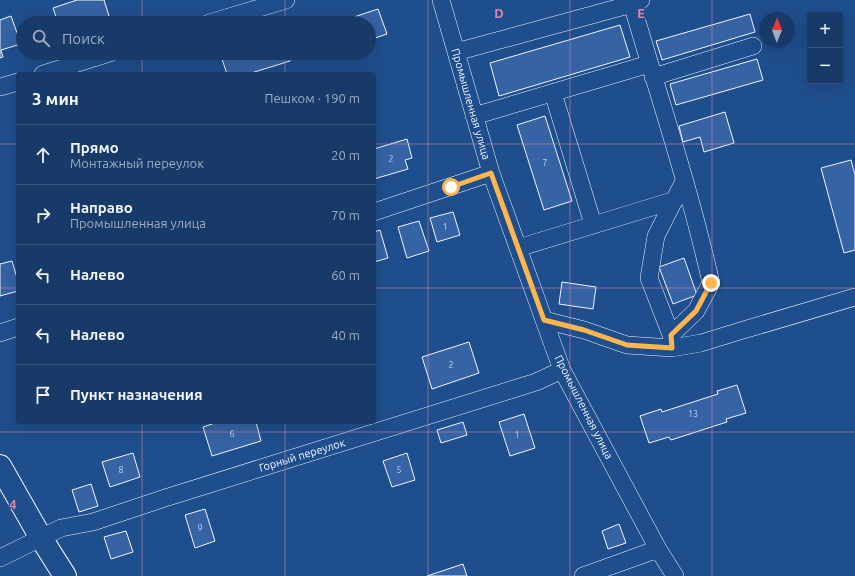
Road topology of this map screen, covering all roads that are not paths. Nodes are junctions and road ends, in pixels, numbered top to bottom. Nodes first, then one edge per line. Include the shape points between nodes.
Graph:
1 (286, 0) edge
2 (441, 0) edge
3 (636, 2) edge
4 (232, 16) edge
5 (753, 46) dead end
6 (456, 52) junction
7 (88, 60) edge
8 (651, 71) junction
9 (49, 72) edge
10 (16, 83) edge
11 (0, 88) edge
12 (553, 93) junction
13 (474, 116) junction
14 (491, 173) junction
15 (684, 181) junction
16 (675, 200) junction
17 (376, 211) edge
18 (593, 224) junction
19 (518, 248) junction
20 (855, 297) edge
21 (544, 320) junction
22 (16, 328) edge
23 (0, 333) edge
24 (671, 342) junction
25 (562, 370) junction
26 (0, 466) edge
27 (41, 538) junction
28 (658, 548) junction
29 (0, 558) edge
30 (65, 576) edge
31 (583, 576) edge
32 (675, 576) edge

1 - 4 street
2 - 6 street, Промышленная улица
3 - 6 street
3 - 8 street
5 - 8 street
6 - 13 street, Промышленная улица
7 - 9 street
8 - 12 street
8 - 15 street
10 - 11 street
12 - 13 street
12 - 18 street
13 - 14 street, Промышленная улица
14 - 17 street
14 - 19 street, Промышленная улица
15 - 16 street
15 - 24 street via 711,283 696,311
16 - 18 street
16 - 24 street via 656,236 649,278
18 - 19 street
19 - 21 street, Промышленная улица
20 - 24 street via 701,343
21 - 24 street via 627,345
21 - 25 street, Промышленная улица
22 - 23 street
25 - 27 street, Горный переулок via 536,382 92,522 62,528
25 - 28 street, Промышленная улица
26 - 27 main road
27 - 29 street, Горный переулок
27 - 30 main road
28 - 31 street
28 - 32 street, Промышленная улица

